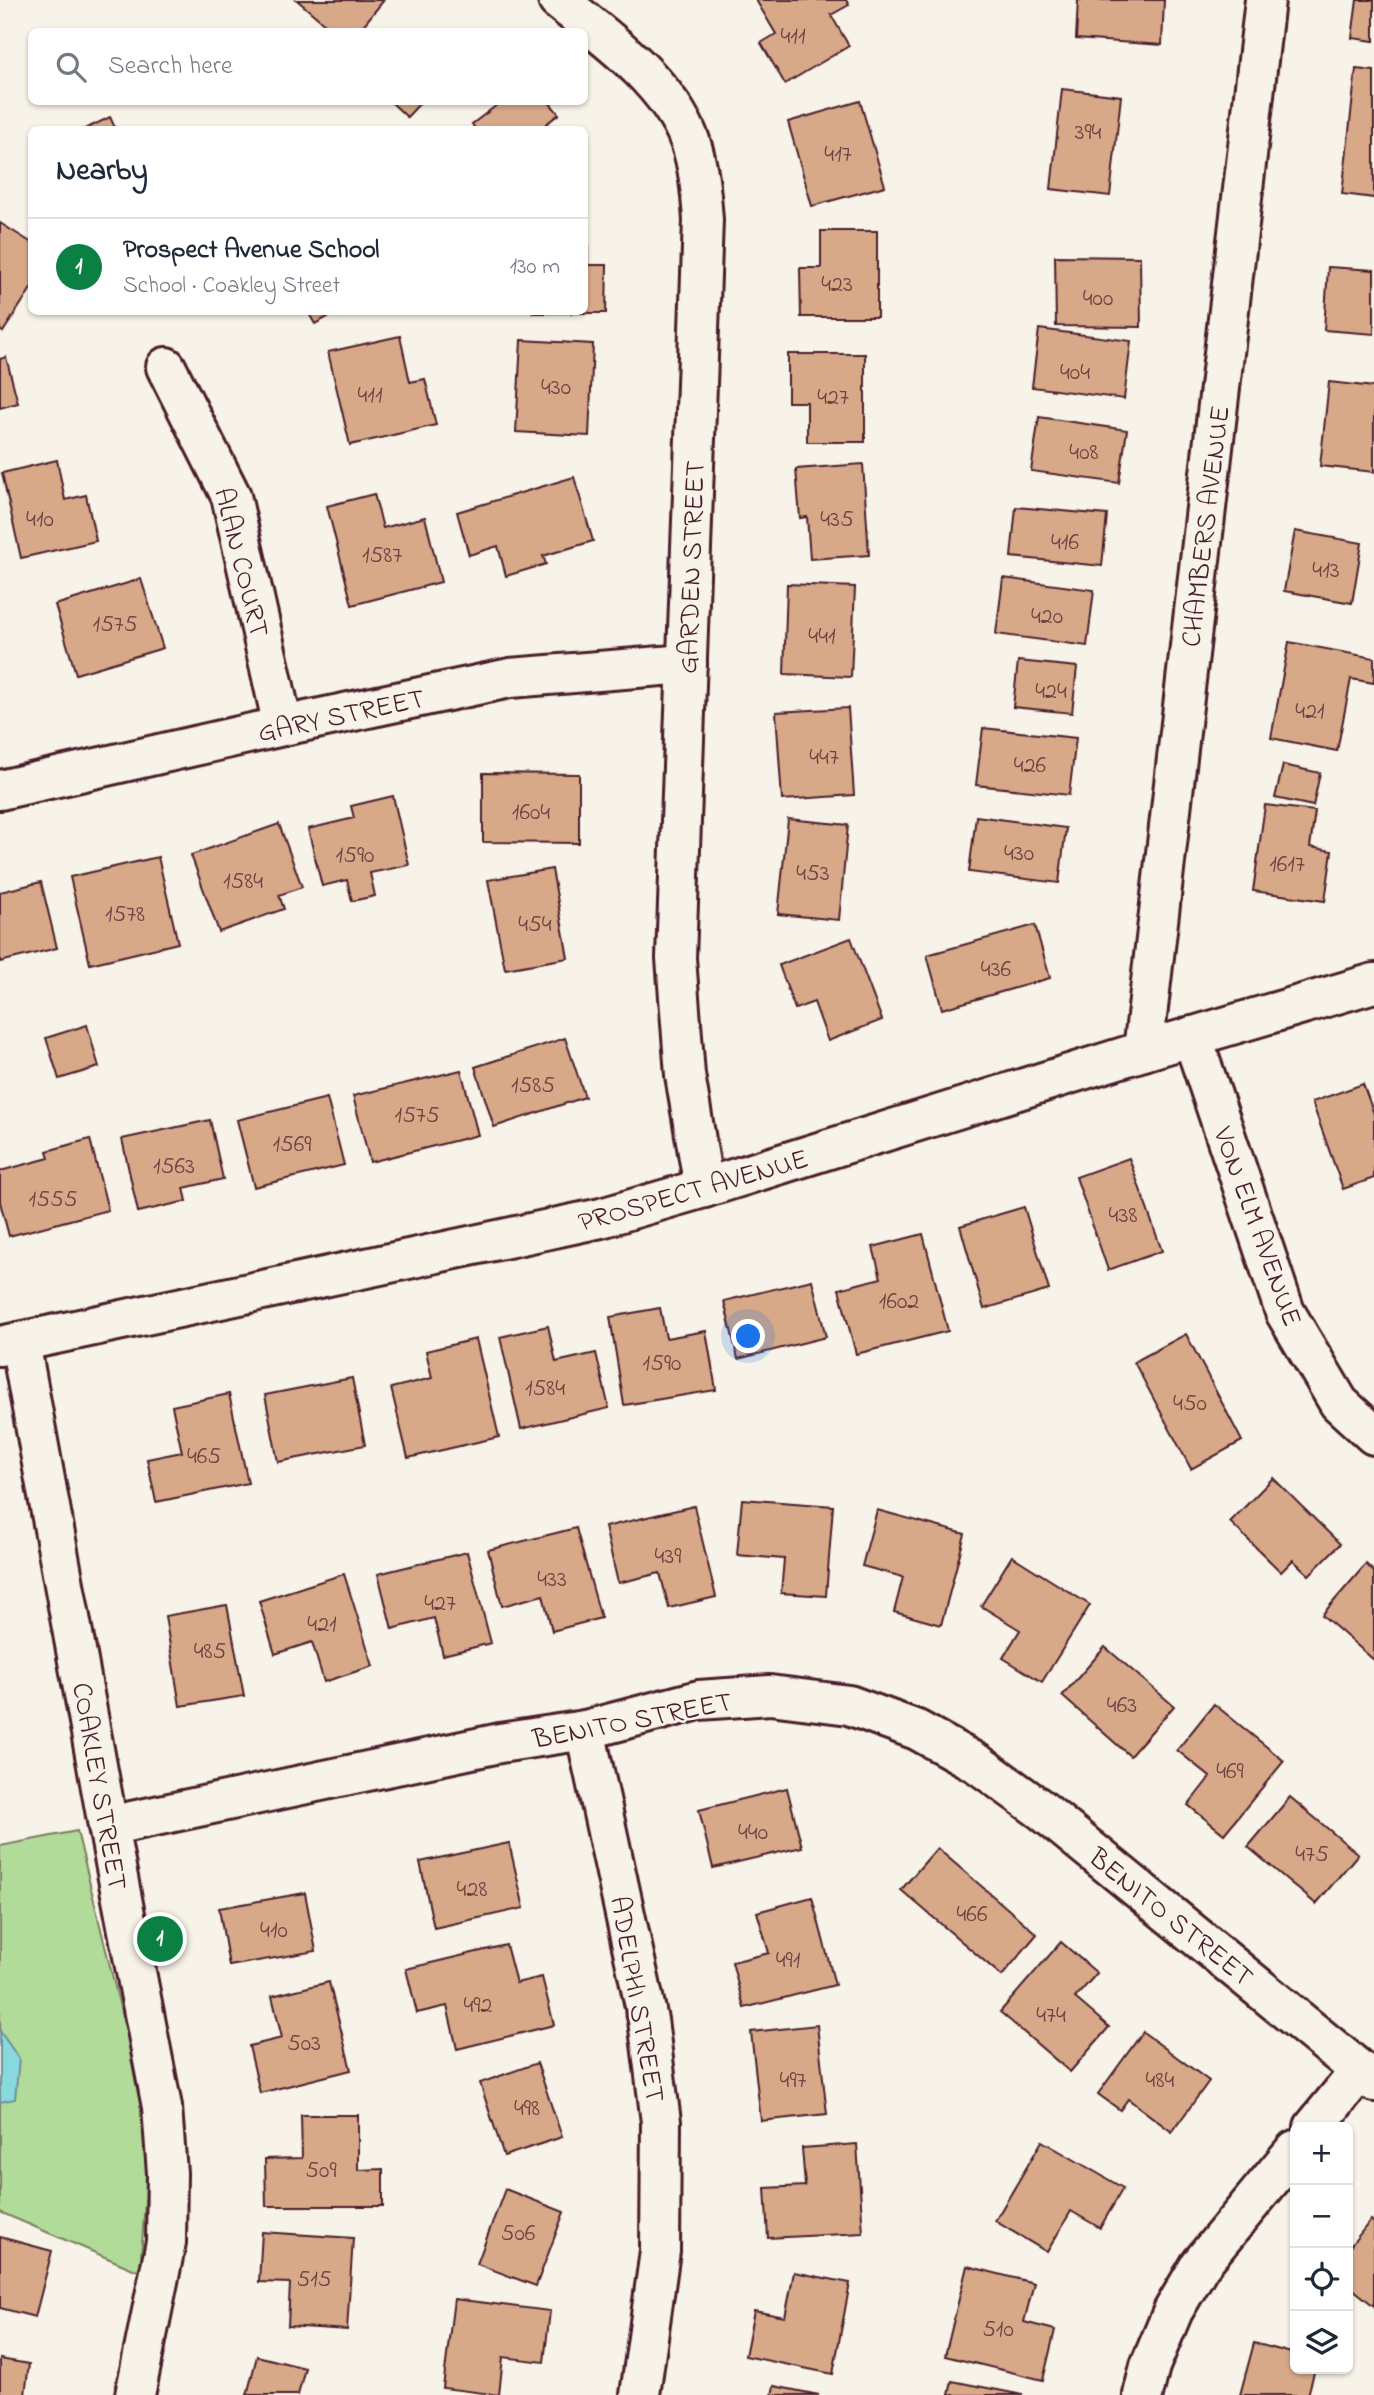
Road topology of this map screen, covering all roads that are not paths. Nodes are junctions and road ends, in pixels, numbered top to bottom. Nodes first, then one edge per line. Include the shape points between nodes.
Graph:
1 (558, 0) edge
2 (1265, 0) edge
3 (166, 367) dead end
4 (687, 664) junction
5 (283, 726) junction
6 (0, 790) edge
7 (1374, 983) edge
8 (1192, 1036) junction
9 (1143, 1051) junction
10 (704, 1188) junction
11 (10, 1344) edge
12 (1374, 1435) edge
13 (585, 1730) junction
14 (108, 1826) junction
15 (1367, 2077) edge
16 (1319, 2122) edge
17 (1290, 2156) edge
18 (135, 2395) edge
19 (640, 2395) edge
20 (1143, 2395) edge

1 - 4 street, GARDEN STREET via 648,76 689,139 700,178 703,220
2 - 9 street, CHAMBERS AVENUE
3 - 5 street, ALAN COURT via 231,496
4 - 5 street, GARY STREET via 510,678
4 - 10 street, GARDEN STREET via 676,958 685,1075
5 - 6 street, GARY STREET
7 - 8 street, PROSPECT AVENUE
8 - 9 street, PROSPECT AVENUE
8 - 12 street, VON ELM AVENUE via 1285,1312 1339,1403
9 - 10 street, PROSPECT AVENUE
10 - 11 street, PROSPECT AVENUE via 601,1218
11 - 14 street, COAKLEY STREET
13 - 14 street, BENITO STREET via 500,1743
13 - 15 street, BENITO STREET via 699,1700 770,1695 849,1705 916,1730 978,1764 1043,1811
13 - 19 street, ADELPHI STREET via 648,2020 662,2122 660,2251
14 - 18 street, COAKLEY STREET via 162,2107 167,2173 166,2242
15 - 16 street
17 - 20 street via 1200,2265 1173,2311

